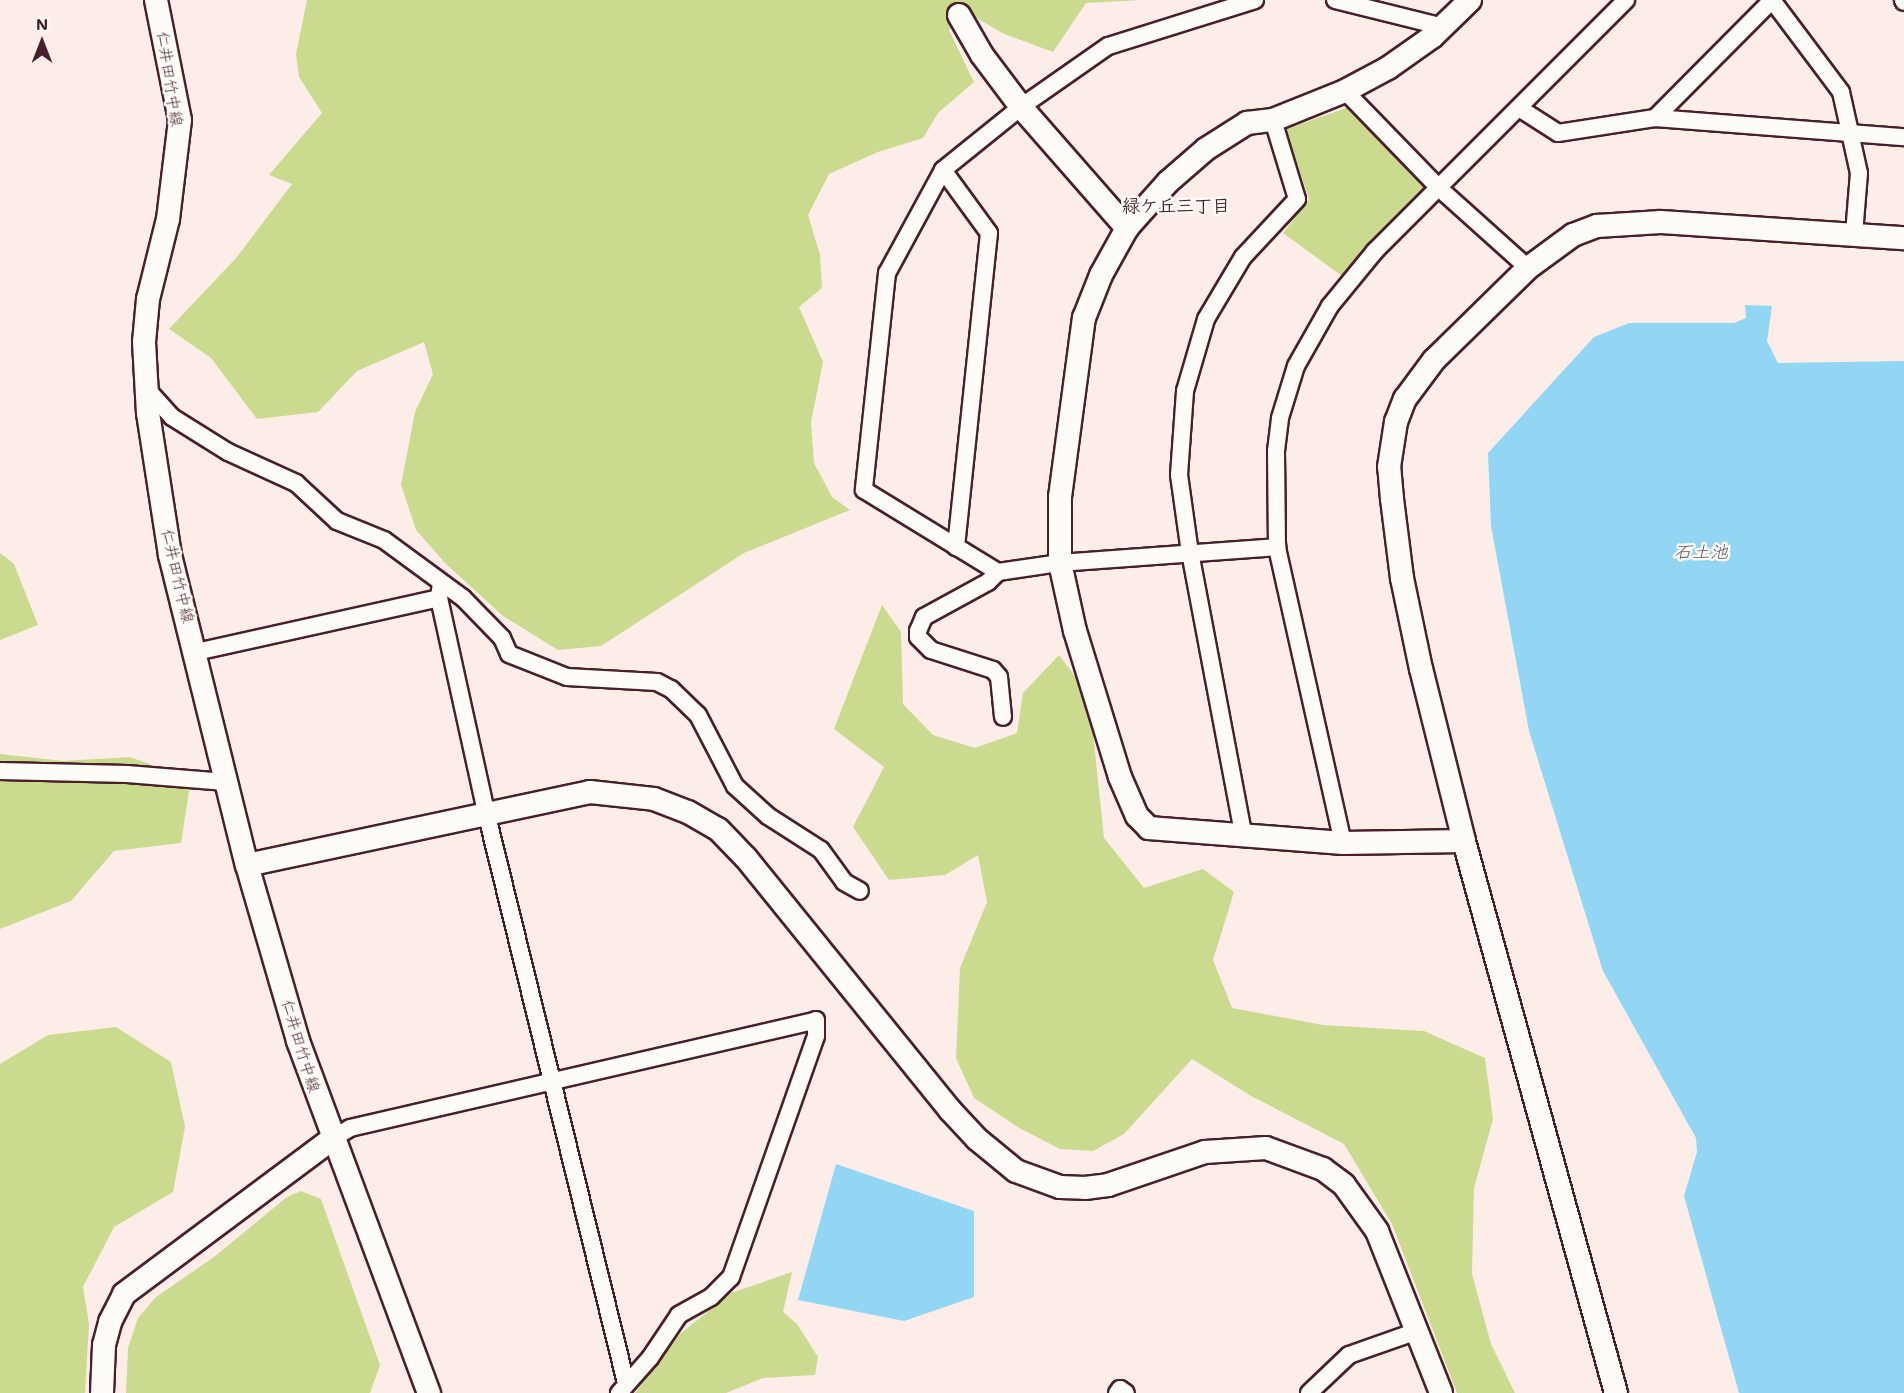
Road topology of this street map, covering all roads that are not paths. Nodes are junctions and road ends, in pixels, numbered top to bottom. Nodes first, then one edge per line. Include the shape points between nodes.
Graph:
1 (156, 0) edge
2 (1255, 0) edge
3 (1335, 0) edge
4 (1470, 0) edge
5 (1626, 0) edge
6 (1772, 0) edge
7 (959, 15) dead end
8 (1443, 27) junction
9 (1345, 91) junction
10 (1021, 107) junction
11 (1520, 108) junction
12 (1655, 118) junction
13 (1273, 120) junction
14 (1853, 134) junction
15 (1904, 137) edge
16 (943, 170) junction
17 (1440, 189) junction
18 (1127, 228) junction
19 (1854, 234) junction
20 (1904, 238) edge
21 (1528, 268) junction
22 (146, 387) junction
23 (957, 547) junction
24 (1277, 547) junction
25 (1190, 554) junction
26 (1059, 562) junction
27 (998, 572) junction
28 (440, 590) junction
29 (196, 652) junction
30 (1003, 717) dead end
31 (0, 771) edge
32 (226, 782) junction
33 (486, 812) junction
34 (1244, 838) junction
35 (1464, 841) junction
36 (1343, 843) junction
37 (247, 865) junction
38 (860, 891) dead end
39 (554, 1080) junction
40 (333, 1139) junction
41 (1417, 1330) junction
42 (622, 1388) edge
43 (102, 1393) edge
44 (429, 1393) edge
45 (1117, 1393) edge
46 (1126, 1393) edge
47 (1309, 1393) edge
48 (1441, 1393) edge
49 (1616, 1393) edge

1 - 22 street, 仁井田竹中線 via 179,132 168,219 148,299
2 - 10 street via 1108,46
3 - 8 street
4 - 8 street
5 - 11 street
6 - 12 street
6 - 14 street via 1841,92
7 - 10 street via 982,55
8 - 9 street via 1388,69
9 - 13 street
9 - 17 street
10 - 16 street
10 - 18 street
11 - 12 street via 1558,133
11 - 17 street
12 - 14 street
13 - 18 street via 1247,123 1206,149 1168,182
13 - 25 street via 1297,199 1243,257 1206,319 1184,401 1179,475
14 - 15 street
14 - 19 street via 1859,173
16 - 23 street via 989,233
16 - 23 street via 887,273 864,490
17 - 21 street
17 - 24 street via 1375,251 1330,306 1296,366 1280,418 1276,451
18 - 26 street via 1101,275 1084,318 1060,497
19 - 20 street
19 - 21 street via 1629,221 1573,235
21 - 35 street via 1419,378 1405,399 1392,440 1389,467 1402,578
22 - 28 street via 172,417 228,452 296,483 337,521 384,540
22 - 29 street, 仁井田竹中線 via 170,555
23 - 27 street
24 - 25 street
24 - 36 street
25 - 26 street
25 - 34 street
26 - 27 street
26 - 34 street via 1075,632 1120,777 1137,816 1149,828
27 - 30 street via 988,582 924,617 918,637 931,650 993,670 999,677
28 - 29 street
28 - 33 street
28 - 38 street via 463,598 502,638 509,654 567,677 657,682 671,689 698,714 735,786 768,816 821,850 843,882
29 - 32 street, 仁井田竹中線
31 - 32 street via 127,774
32 - 37 street, 仁井田竹中線
33 - 37 street
33 - 39 street
33 - 41 street via 590,792 654,799 688,812 718,829 746,858 950,1110 977,1139 1016,1170 1060,1187 1085,1188 1108,1185 1205,1152 1266,1148 1291,1155 1323,1169 1344,1185 1366,1212
34 - 36 street
35 - 36 street
35 - 49 street
37 - 40 street, 仁井田竹中線 via 298,1041
39 - 40 street via 351,1128
39 - 42 street
39 - 42 street via 816,1020 816,1036 731,1277 711,1297 679,1315 650,1358
40 - 43 street via 124,1294 104,1345
40 - 44 street, 仁井田竹中線
41 - 47 street via 1349,1354
41 - 48 street
45 - 46 street via 1120,1389

